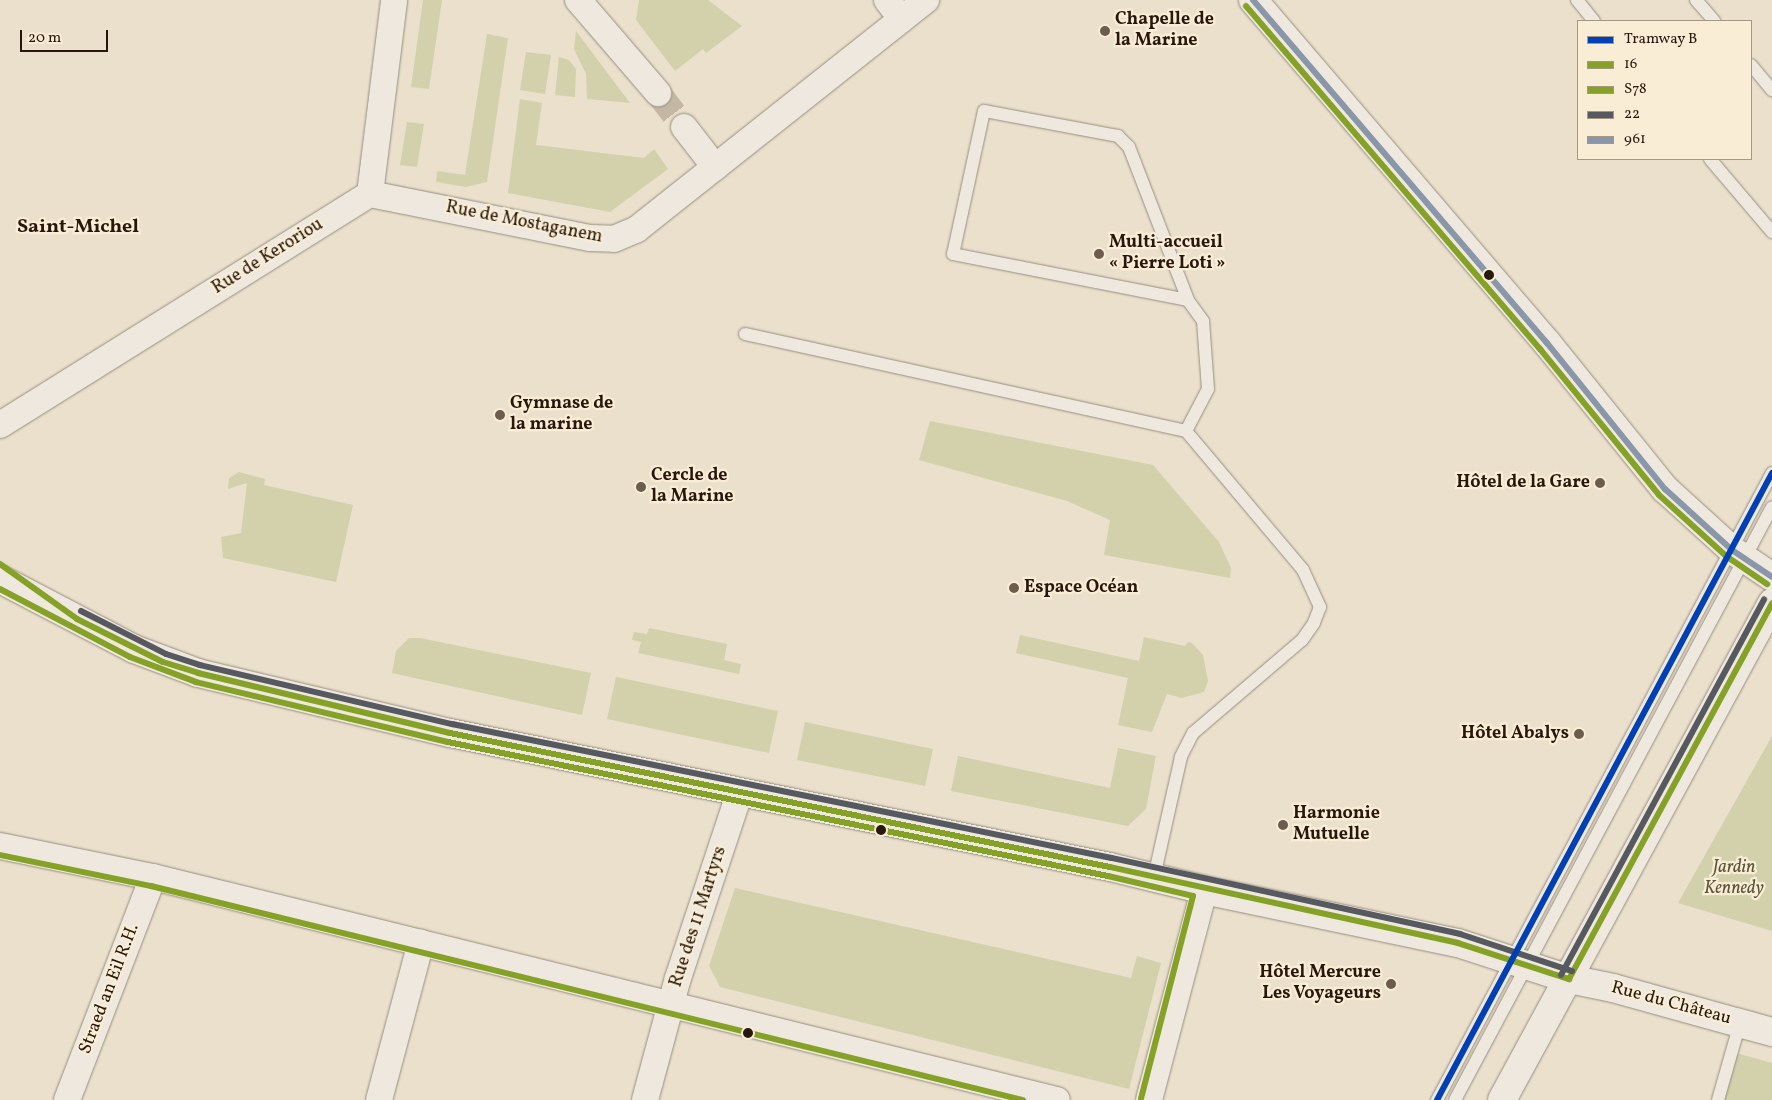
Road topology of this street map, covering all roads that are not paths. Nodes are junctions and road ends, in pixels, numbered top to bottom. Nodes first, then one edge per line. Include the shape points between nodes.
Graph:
1 (394, 0) edge
2 (578, 0) edge
3 (926, 0) edge
4 (1253, 0) edge
5 (1577, 0) edge
6 (1696, 0) edge
7 (894, 9) edge
8 (1593, 20) edge
9 (1713, 20) edge
10 (1752, 66) edge
11 (1772, 90) edge
12 (658, 93) tunnel mouth
13 (684, 127) tunnel mouth
14 (1711, 160) edge
15 (715, 167) junction
16 (370, 194) junction
17 (1772, 232) edge
18 (1188, 300) junction
19 (745, 334) dead end
20 (0, 425) edge
21 (1186, 431) junction
22 (1772, 473) edge
23 (1772, 507) edge
24 (1738, 554) junction
25 (0, 564) edge
26 (1772, 577) edge
27 (0, 580) edge
28 (1772, 603) edge
29 (77, 619) junction
30 (740, 792) junction
31 (0, 846) edge
32 (153, 877) junction
33 (1154, 877) junction
34 (1204, 890) junction
35 (421, 942) junction
36 (1521, 961) junction
37 (1569, 979) junction
38 (672, 1003) junction
39 (1740, 1023) junction
40 (1772, 1032) edge
41 (1050, 1099) edge
42 (67, 1100) edge
43 (379, 1100) edge
44 (645, 1100) edge
45 (1149, 1100) edge
46 (1437, 1100) edge
47 (1455, 1100) edge
48 (1502, 1100) edge
49 (1718, 1100) edge

1 - 16 street
2 - 12 street
3 - 7 street, Rue de Mostaganem
4 - 24 main road via 1547,343 1664,489
5 - 8 lane
6 - 9 lane
7 - 15 street, Rue de Mostaganem
10 - 11 lane
13 - 15 street
14 - 17 lane
15 - 16 street, Rue de Mostaganem via 637,229 614,239 590,238
16 - 20 street, Rue de Keroriou
18 - 18 lane via 954,254 984,111 1118,136 1128,147
18 - 21 lane via 1203,321 1208,389
19 - 21 lane
21 - 33 lane via 1303,570 1320,606 1314,623 1302,640 1193,733 1181,757
22 - 24 lane
23 - 24 lane
24 - 26 main road
24 - 36 lane
24 - 36 lane
25 - 29 main road
27 - 29 main road
28 - 37 main road
29 - 30 main road, Rue du Château via 163,662 198,673 450,733
30 - 33 main road, Rue du Château
30 - 38 street, Rue des 11 Martyrs
31 - 32 street
32 - 35 street
32 - 42 street, Straed an Eil R.H.
33 - 34 main road, Rue du Château
34 - 36 main road, Rue du Château via 1458,943
34 - 45 street
35 - 38 street
35 - 43 street
36 - 37 main road, Rue du Château
36 - 46 lane
36 - 47 lane
37 - 39 main road, Rue du Château
37 - 48 main road
38 - 41 street
38 - 44 street, Rue des 11 Martyrs
39 - 40 main road, Rue du Château
39 - 49 lane

